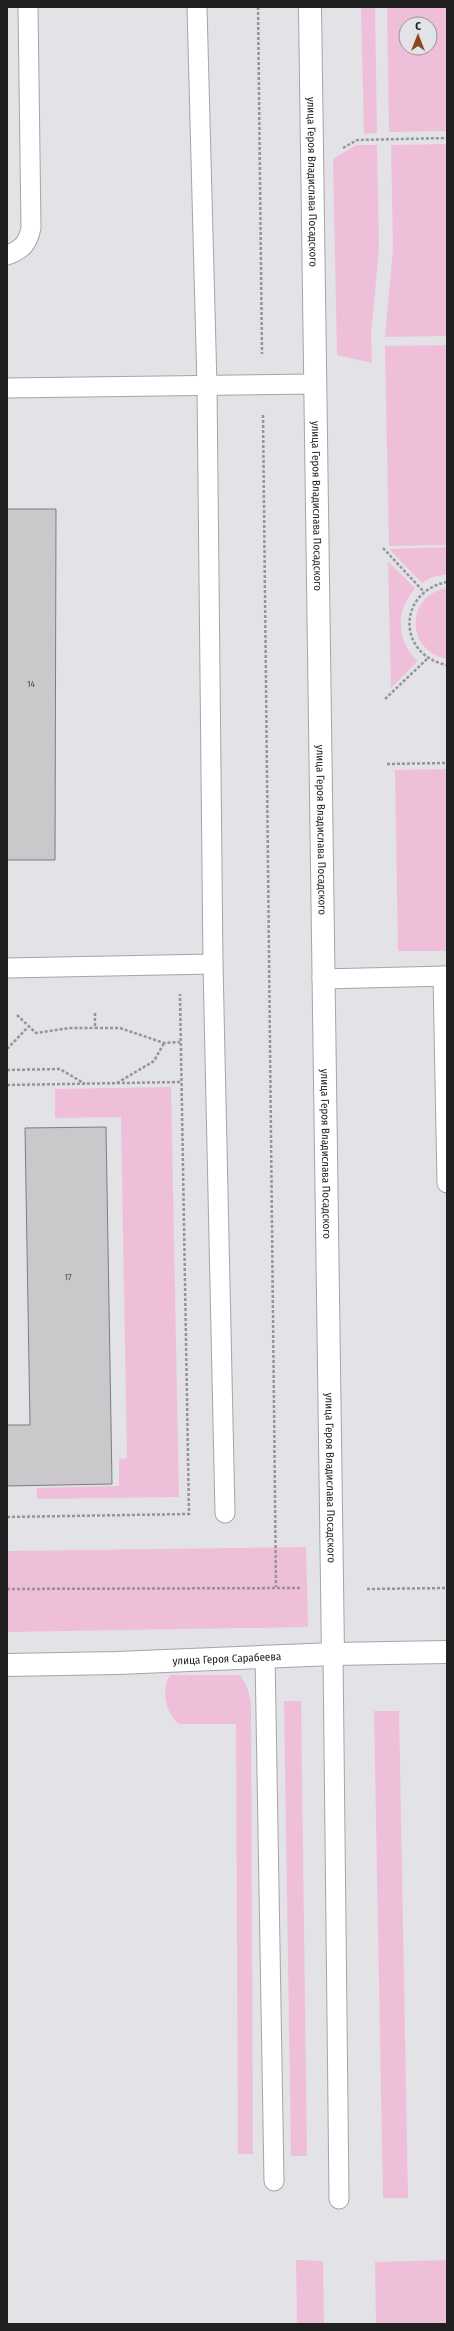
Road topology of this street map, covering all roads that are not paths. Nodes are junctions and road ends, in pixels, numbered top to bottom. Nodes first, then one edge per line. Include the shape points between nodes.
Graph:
1 (28, 7) edge
2 (197, 7) edge
3 (310, 7) edge
4 (7, 255) edge
5 (315, 384) junction
6 (207, 386) junction
7 (7, 388) edge
8 (213, 964) junction
9 (7, 968) edge
10 (445, 976) edge
11 (322, 979) junction
12 (447, 1183) edge
13 (224, 1513) dead end
14 (447, 1652) edge
15 (333, 1654) junction
16 (266, 1655) junction
17 (7, 1665) edge
18 (274, 2181) dead end
19 (340, 2199) dead end

1 - 4 lane via 31,228 28,240 18,251
2 - 6 lane
3 - 5 street, улица Героя Владислава Посадского
5 - 6 lane
5 - 11 street, улица Героя Владислава Посадского
6 - 7 lane
6 - 8 lane
8 - 9 lane
8 - 13 lane
10 - 11 lane
10 - 12 lane
11 - 15 street, улица Героя Владислава Посадского
14 - 15 street, улица Героя Сарабеева
15 - 16 street, улица Героя Сарабеева
15 - 19 lane
16 - 17 street, улица Героя Сарабеева via 117,1664
16 - 18 lane

